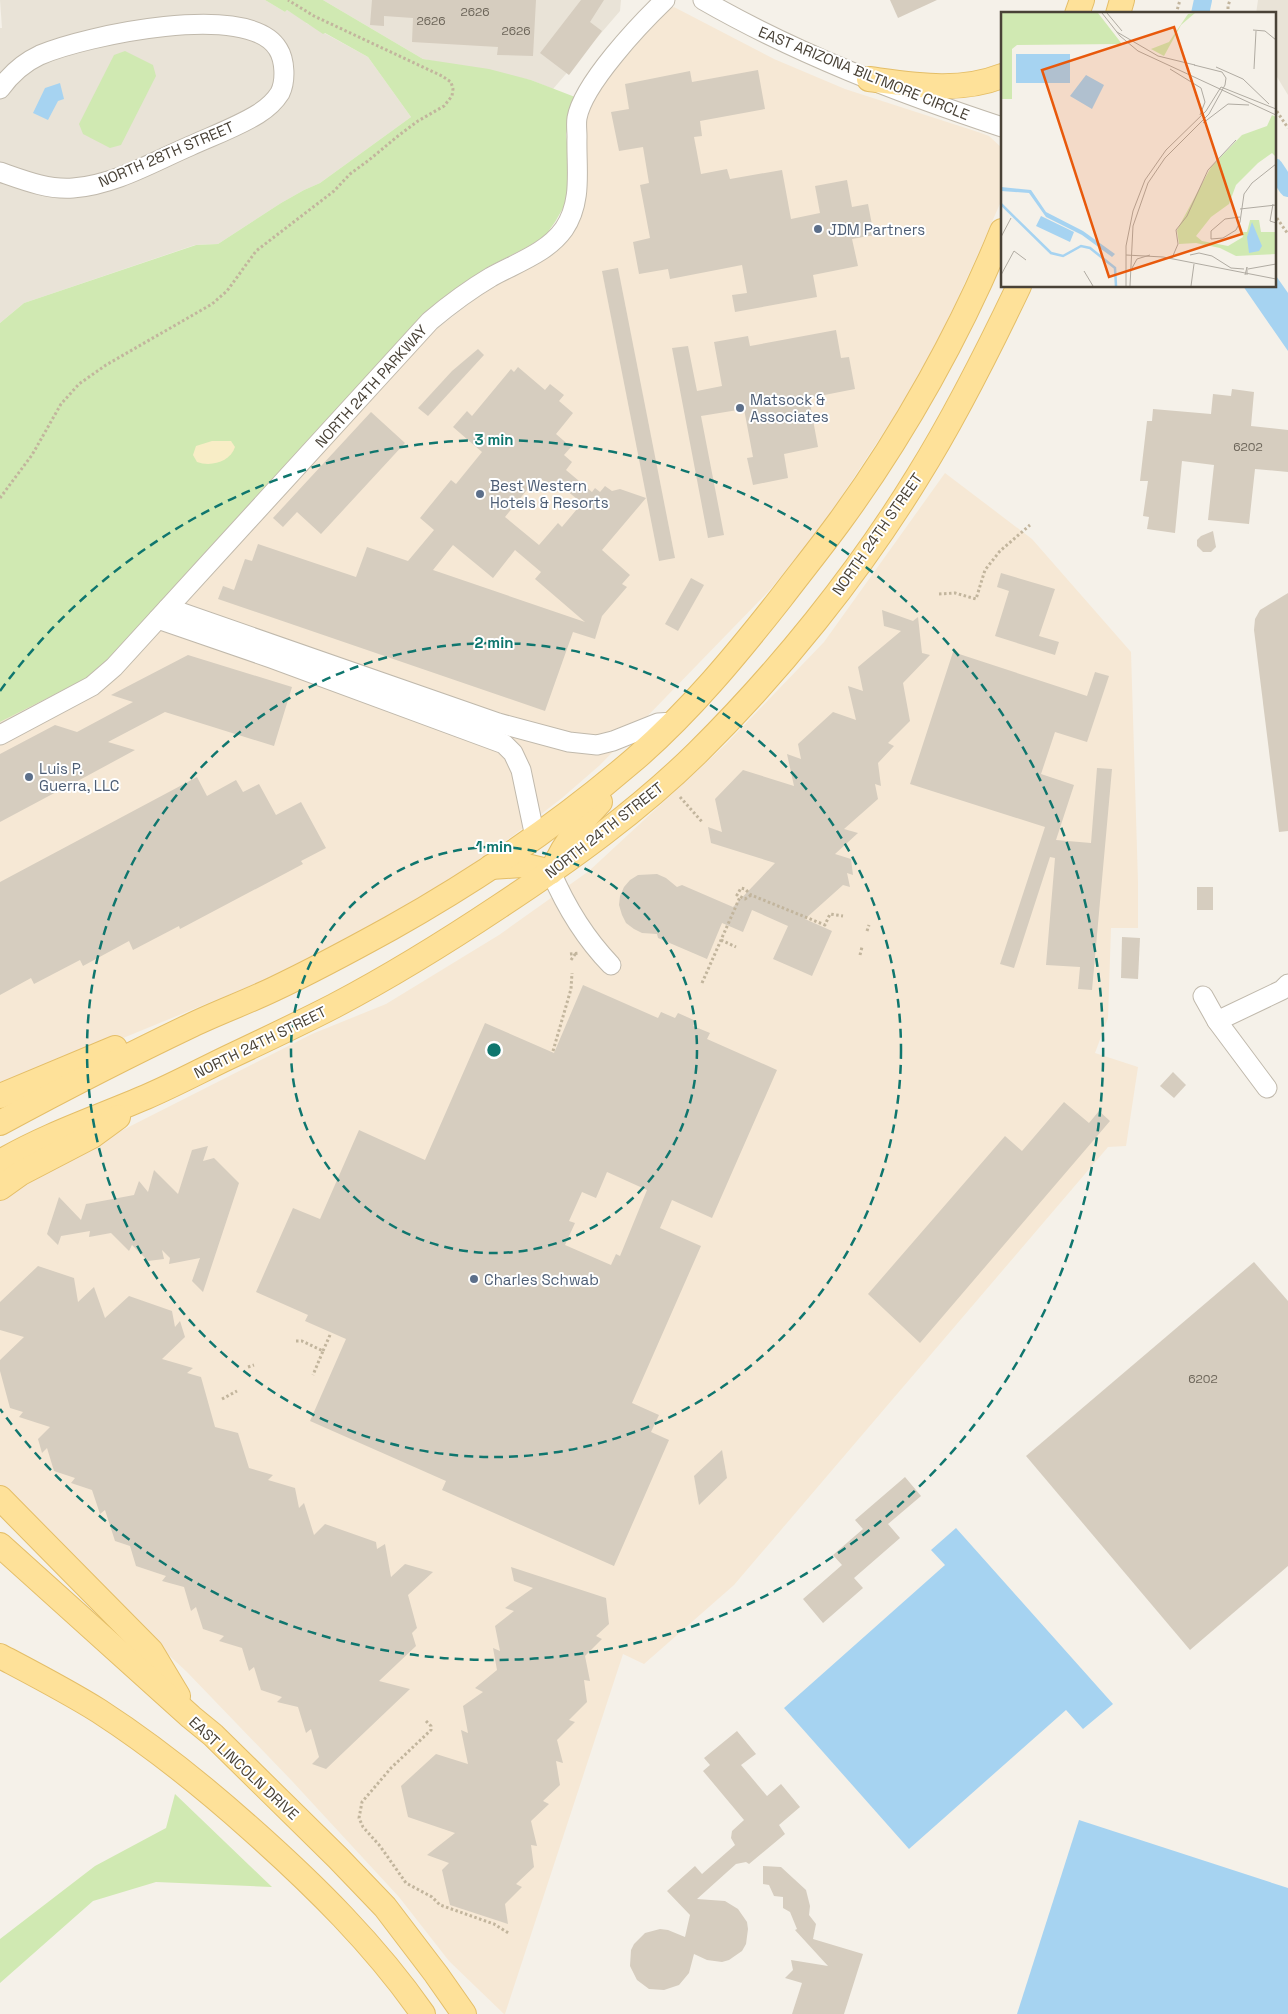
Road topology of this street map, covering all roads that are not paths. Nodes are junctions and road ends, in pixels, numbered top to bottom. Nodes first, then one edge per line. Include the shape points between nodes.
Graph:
1 (665, 0) edge
2 (703, 0) edge
3 (1001, 76) edge
4 (869, 79) junction
5 (0, 89) edge
6 (1001, 127) edge
7 (0, 172) edge
8 (1001, 233) edge
9 (1018, 288) edge
10 (163, 614) junction
11 (674, 722) junction
12 (0, 735) edge
13 (654, 741) junction
14 (535, 837) junction
15 (490, 867) junction
16 (551, 872) junction
17 (611, 965) dead end
18 (1288, 984) edge
19 (1203, 996) dead end
20 (1217, 1021) junction
21 (193, 1024) junction
22 (1268, 1088) dead end
23 (0, 1096) edge
24 (146, 1097) junction
25 (0, 1123) edge
26 (0, 1162) edge
27 (0, 1188) edge
28 (0, 1498) edge
29 (0, 1546) edge
30 (0, 1656) edge
31 (190, 1717) junction
32 (423, 2014) edge
33 (464, 2014) edge

1 - 10 street, NORTH 24TH PARKWAY via 597,76 584,98 577,118 577,192 564,229 534,255 461,296 430,321
2 - 4 street, EAST ARIZONA BILTMORE CIRCLE via 758,31
3 - 4 main road via 962,86
4 - 6 street, EAST ARIZONA BILTMORE CIRCLE
5 - 7 street, NORTH 28TH STREET via 19,69 58,48 108,35 177,25 248,28 268,37 278,49 283,64 280,92 259,114 103,182 58,188
8 - 11 main road via 929,381 869,479 759,625
9 - 16 main road, NORTH 24TH STREET via 966,392 917,479 832,600 763,683 697,753 627,815
10 - 11 street via 498,723 569,742 598,745 658,723
10 - 12 street, NORTH 24TH PARKWAY via 92,686
10 - 14 street via 271,658 504,744 514,753 521,770
11 - 13 main road
13 - 14 main road
13 - 16 main road via 639,764 580,823 565,843
14 - 15 main road
15 - 16 main road via 522,865
15 - 21 main road via 389,929 274,989
16 - 17 street via 576,921
16 - 24 main road, NORTH 24TH STREET via 378,982
18 - 20 street via 1282,990
19 - 20 street
20 - 22 street
21 - 23 main road via 109,1050
21 - 25 main road
24 - 26 main road, NORTH 24TH STREET via 83,1122
24 - 27 main road via 92,1136 20,1173
28 - 31 main road via 151,1651
29 - 31 main road, EAST LINCOLN DRIVE
30 - 32 main road via 100,1712 180,1769 229,1809 320,1892 368,1944
31 - 33 main road, EAST LINCOLN DRIVE via 213,1735 385,1907

